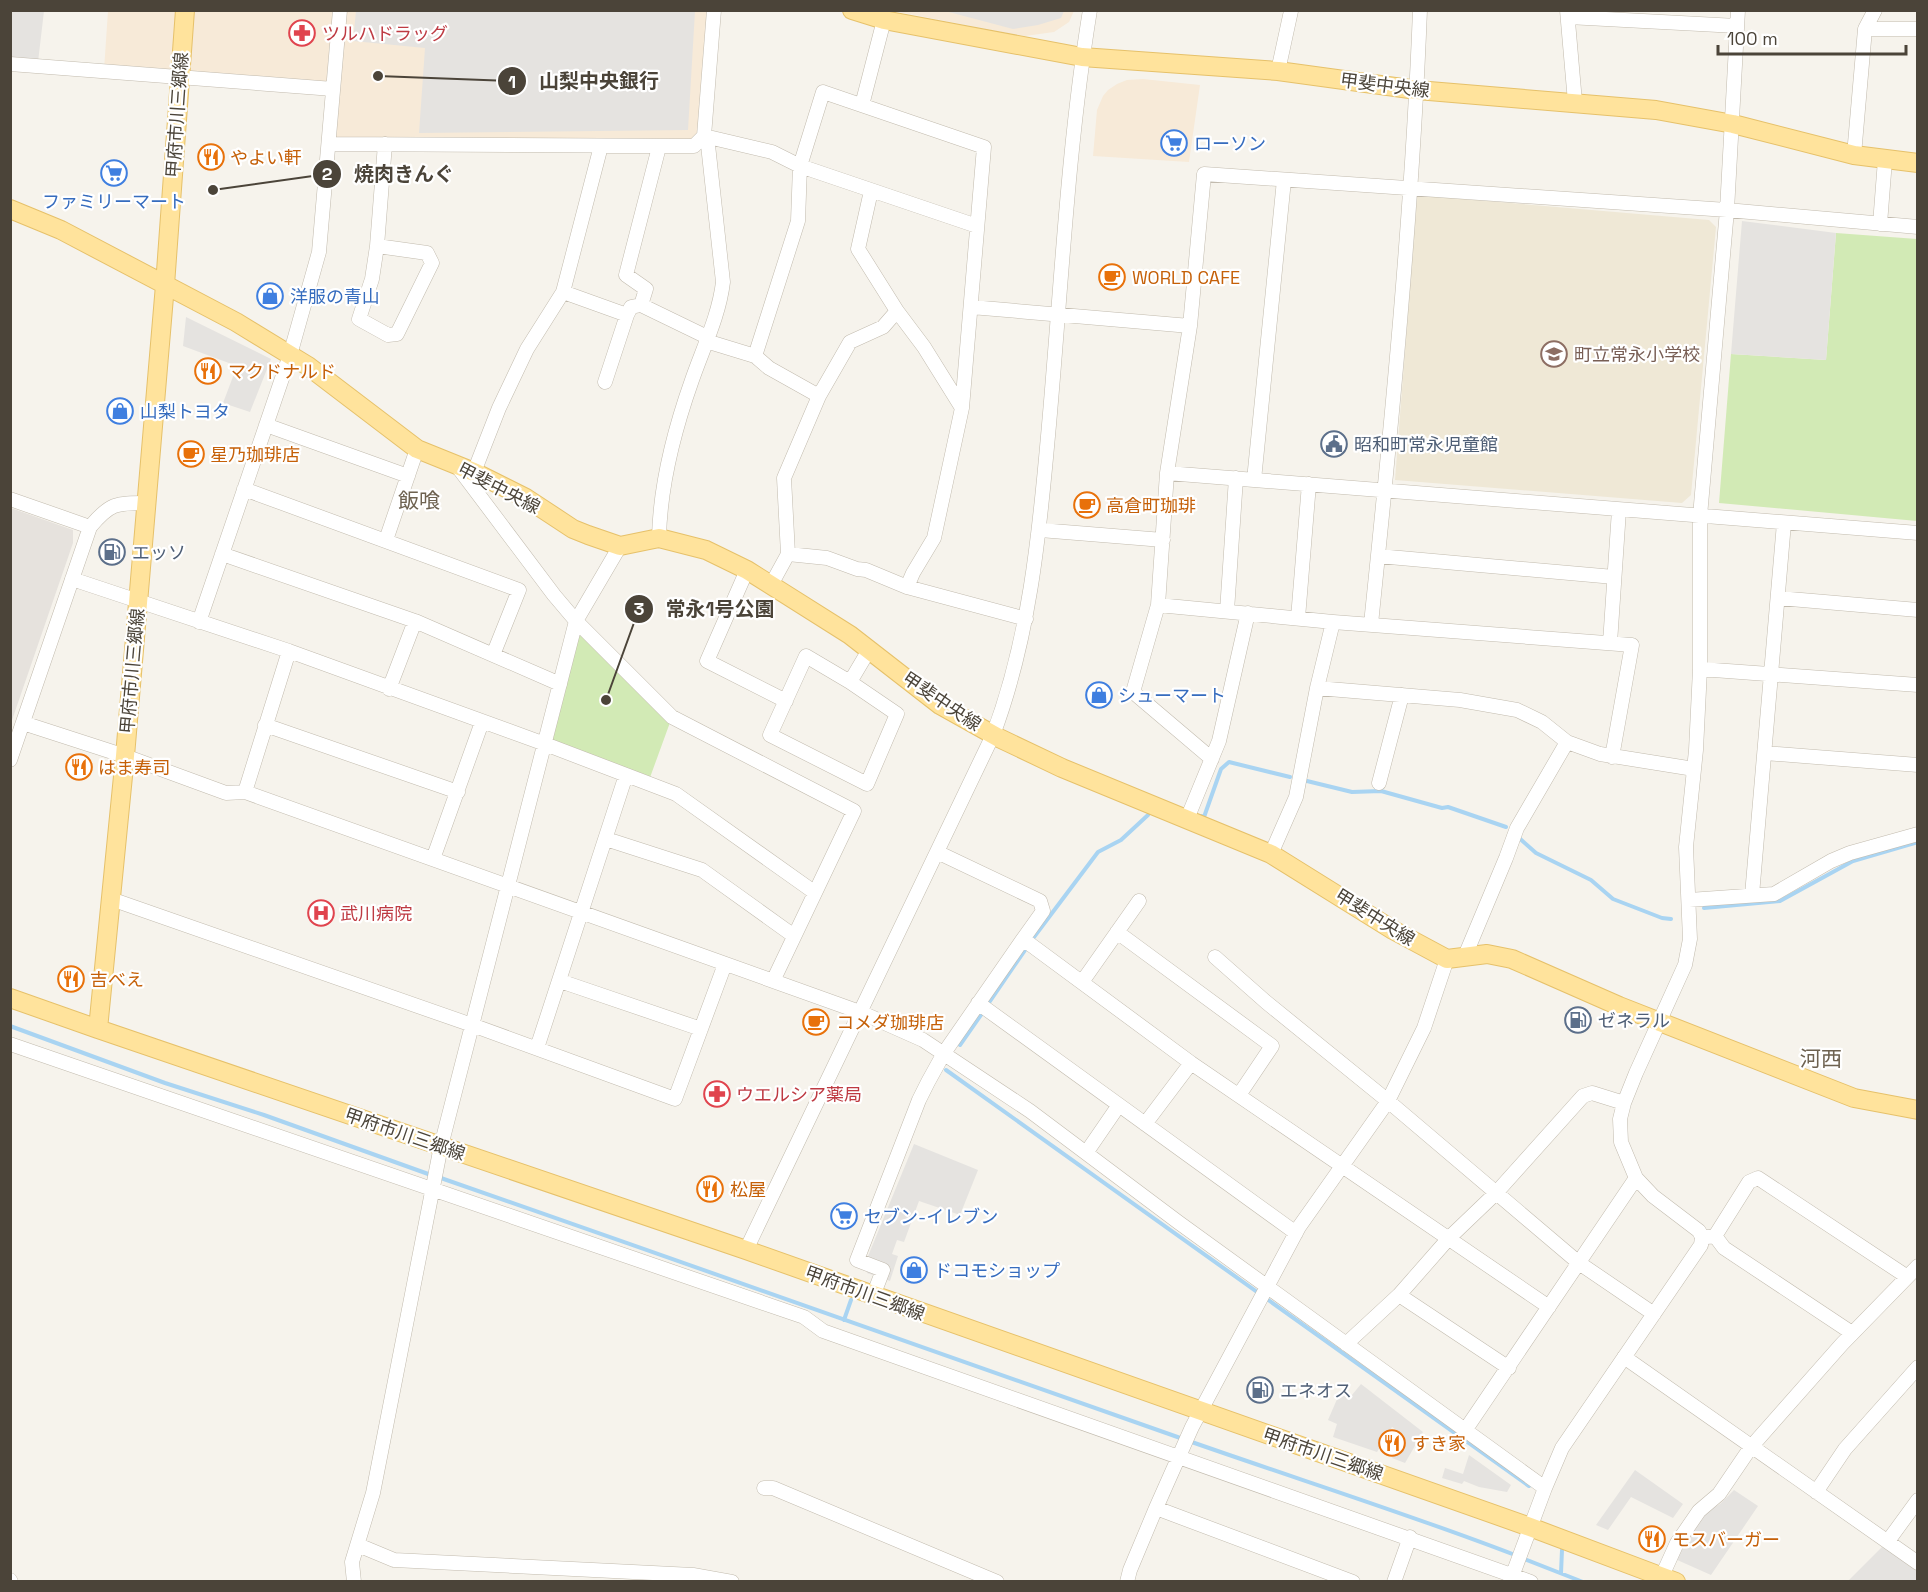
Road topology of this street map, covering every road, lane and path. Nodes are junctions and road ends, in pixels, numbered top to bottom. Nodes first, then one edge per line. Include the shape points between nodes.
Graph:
1 (185, 10) edge
2 (339, 10) edge
3 (714, 10) edge
4 (852, 10) edge
5 (1090, 10) edge
6 (1286, 10) edge
7 (1299, 10) edge
8 (1420, 10) edge
9 (1737, 10) edge
10 (1875, 10) edge
11 (1291, 11) edge
12 (1567, 14) edge
13 (884, 20) junction
14 (1737, 26) junction
15 (1865, 29) junction
16 (1917, 29) edge
17 (1082, 57) junction
18 (10, 64) edge
19 (1278, 71) junction
20 (179, 76) junction
21 (333, 89) junction
22 (1417, 90) junction
23 (1575, 102) junction
24 (862, 105) junction
25 (1733, 124) junction
26 (704, 136) junction
27 (329, 144) junction
28 (385, 144) junction
29 (601, 146) junction
30 (659, 147) junction
31 (1854, 155) junction
32 (1885, 160) junction
33 (1917, 163) edge
34 (800, 166) junction
35 (1284, 180) junction
36 (1410, 188) junction
37 (871, 191) junction
38 (10, 208) edge
39 (1727, 210) junction
40 (1880, 224) junction
41 (977, 226) junction
42 (1917, 227) edge
43 (377, 246) junction
44 (165, 285) junction
45 (563, 292) junction
46 (641, 305) junction
47 (971, 307) junction
48 (897, 311) junction
49 (627, 315) junction
50 (1059, 316) junction
51 (1190, 326) junction
52 (707, 339) junction
53 (290, 355) junction
54 (755, 356) junction
55 (605, 382) dead end
56 (819, 396) junction
57 (962, 408) junction
58 (266, 425) junction
59 (417, 449) junction
60 (465, 469) junction
61 (1167, 473) junction
62 (408, 476) junction
63 (1236, 478) junction
64 (1254, 480) junction
65 (1309, 484) junction
66 (244, 489) junction
67 (1385, 490) junction
68 (10, 499) edge
69 (146, 504) junction
70 (1619, 510) junction
71 (1700, 516) junction
72 (1785, 523) junction
73 (90, 526) junction
74 (1040, 530) junction
75 (1917, 533) edge
76 (659, 538) junction
77 (386, 540) junction
78 (1163, 540) junction
79 (620, 546) junction
80 (222, 554) junction
81 (788, 554) junction
82 (1378, 556) junction
83 (747, 570) junction
84 (1614, 577) junction
85 (72, 579) junction
86 (771, 585) junction
87 (907, 587) junction
88 (1778, 598) junction
89 (138, 601) junction
90 (1158, 605) junction
91 (1917, 610) edge
92 (1227, 611) junction
93 (1248, 613) junction
94 (1298, 618) junction
95 (1026, 619) junction
96 (415, 621) junction
97 (576, 621) junction
98 (1333, 621) junction
99 (199, 622) junction
100 (1371, 624) junction
101 (1610, 643) junction
102 (869, 650) junction
103 (289, 651) junction
104 (493, 655) junction
105 (1700, 669) junction
106 (1771, 675) junction
107 (850, 682) junction
108 (561, 684) junction
109 (1917, 685) edge
110 (1317, 688) junction
111 (389, 689) junction
112 (1402, 695) junction
113 (786, 701) junction
114 (482, 722) junction
115 (23, 723) junction
116 (265, 725) junction
117 (993, 735) junction
118 (1567, 742) junction
119 (545, 744) junction
120 (1765, 753) junction
121 (11, 756) edge
122 (125, 756) junction
123 (1612, 757) junction
124 (1212, 759) junction
125 (1917, 765) edge
126 (1694, 769) junction
127 (626, 775) junction
128 (1379, 783) dead end
129 (245, 792) junction
130 (458, 792) junction
131 (1187, 819) junction
132 (1917, 834) edge
133 (606, 839) junction
134 (937, 852) junction
135 (1271, 854) junction
136 (434, 859) junction
137 (508, 886) junction
138 (814, 892) junction
139 (1752, 895) junction
140 (111, 899) junction
141 (1689, 900) junction
142 (1139, 901) dead end
143 (582, 913) junction
144 (1117, 932) junction
145 (794, 936) junction
146 (1023, 939) junction
147 (1215, 957) dead end
148 (1456, 958) junction
149 (724, 964) junction
150 (560, 981) junction
151 (773, 981) junction
152 (1082, 982) junction
153 (10, 998) edge
154 (978, 1003) junction
155 (860, 1012) junction
156 (1659, 1023) junction
157 (472, 1025) junction
158 (98, 1029) junction
159 (701, 1029) junction
160 (10, 1044) edge
161 (537, 1048) junction
162 (944, 1053) junction
163 (1191, 1063) junction
164 (1239, 1095) junction
165 (1388, 1101) junction
166 (1624, 1103) junction
167 (1119, 1105) junction
168 (1917, 1110) edge
169 (1145, 1124) junction
170 (441, 1146) junction
171 (1086, 1153) junction
172 (1343, 1166) junction
173 (1636, 1178) junction
174 (433, 1187) junction
175 (1496, 1193) junction
176 (1296, 1233) junction
177 (1709, 1237) junction
178 (1449, 1238) junction
179 (746, 1251) junction
180 (1579, 1263) junction
181 (1917, 1266) edge
182 (1905, 1276) junction
183 (1264, 1292) junction
184 (1399, 1295) junction
185 (873, 1296) junction
186 (1549, 1307) junction
187 (1654, 1314) junction
188 (1852, 1333) junction
189 (1346, 1344) junction
190 (1624, 1358) junction
191 (1917, 1367) edge
192 (1509, 1368) junction
193 (1196, 1419) junction
194 (1466, 1430) junction
195 (1751, 1447) junction
196 (1180, 1455) junction
197 (764, 1488) dead end
198 (1545, 1488) junction
199 (1816, 1492) junction
200 (1917, 1500) edge
201 (1156, 1508) junction
202 (1528, 1535) junction
203 (1410, 1537) junction
204 (1888, 1541) junction
205 (358, 1545) junction
206 (1917, 1563) edge
207 (1512, 1576) edge
208 (1669, 1579) edge
209 (354, 1581) edge
210 (732, 1581) edge
211 (997, 1581) edge
212 (1127, 1581) edge
213 (1353, 1581) edge
214 (1394, 1581) edge
215 (1531, 1581) edge

1 - 20 main road, 甲府市川三郷線
2 - 21 street
3 - 26 street
4 - 13 main road, 甲斐中央線
5 - 17 street
6 - 11 street
7 - 11 street
8 - 22 street
9 - 14 street
10 - 15 street
11 - 19 street
12 - 14 street
12 - 23 street
13 - 17 main road, 甲斐中央線
13 - 24 street
14 - 25 street
15 - 16 street
15 - 31 street
17 - 19 main road, 甲斐中央線
17 - 50 street
18 - 20 street
19 - 22 main road, 甲斐中央線
20 - 21 street
20 - 44 main road, 甲府市川三郷線
21 - 27 street
22 - 23 main road, 甲斐中央線
22 - 36 street
23 - 25 main road, 甲斐中央線 via 1656,110
24 - 34 street via 823,92
24 - 41 street via 984,147
25 - 31 main road, 甲斐中央線
25 - 39 street
26 - 30 street via 694,146
26 - 34 street via 772,152
26 - 52 street via 723,282
27 - 28 street
27 - 53 street via 319,252
28 - 29 street
28 - 43 street
29 - 30 street
29 - 45 street
30 - 46 street via 626,275 646,289
31 - 32 main road, 甲斐中央線
32 - 33 main road, 甲斐中央線
32 - 40 street
34 - 37 street
34 - 54 street via 798,221
35 - 36 street
35 - 51 street via 1204,174
35 - 64 street
36 - 39 street
36 - 67 street
37 - 41 street
37 - 48 street via 858,249
38 - 44 main road, 甲斐中央線
39 - 40 street
39 - 71 street
40 - 42 street
41 - 47 street
43 - 43 street via 372,279 359,319 388,335 398,334 432,262 427,253
44 - 53 main road, 甲斐中央線
44 - 69 main road, 甲府市川三郷線
45 - 49 street
45 - 60 street via 527,349
46 - 49 street via 631,307
46 - 52 street
47 - 50 street
47 - 57 street
48 - 56 street via 883,327 850,342
48 - 57 street
49 - 55 street
50 - 51 street
50 - 74 street
51 - 61 street
52 - 54 street
52 - 76 street via 677,431 660,512
53 - 58 street
53 - 59 main road, 甲斐中央線
54 - 56 street
56 - 81 street via 784,478
57 - 87 street via 934,538
58 - 62 street
58 - 66 street
59 - 60 main road, 甲斐中央線
59 - 62 street
60 - 79 main road, 甲斐中央線 via 526,498 573,529
60 - 97 street
61 - 63 street
61 - 78 street
62 - 77 street
63 - 64 street
63 - 92 street
64 - 65 street
65 - 67 street
65 - 94 street
66 - 77 street
66 - 80 street
67 - 70 street
67 - 82 street
68 - 73 street
69 - 73 street via 124,503 105,509
69 - 89 main road, 甲府市川三郷線
70 - 71 street
70 - 84 street
71 - 72 street
71 - 105 street
72 - 75 street
72 - 88 street
73 - 85 street
74 - 78 street
74 - 95 street
76 - 79 main road, 甲斐中央線
76 - 83 main road, 甲斐中央線 via 706,550
77 - 104 street via 519,590
78 - 90 street
79 - 97 street
80 - 96 street
80 - 99 street
81 - 86 street
81 - 87 street via 827,558
82 - 84 street
82 - 100 street
83 - 86 main road, 甲斐中央線
83 - 113 street via 707,661
84 - 101 street
85 - 89 street
85 - 115 street
86 - 102 main road, 甲斐中央線
87 - 95 street
88 - 91 street
88 - 106 street
89 - 99 street
89 - 122 main road, 甲府市川三郷線
90 - 92 street
90 - 124 street via 1133,692
92 - 93 street
93 - 94 street
93 - 124 street
94 - 98 street
95 - 117 street
96 - 104 street
96 - 111 street
97 - 108 street
97 - 138 street via 672,717 854,811
98 - 100 street
98 - 110 street
99 - 103 street
100 - 101 street
101 - 123 street via 1632,645
102 - 107 street
102 - 117 main road, 甲斐中央線 via 940,705
103 - 111 street
103 - 116 street
104 - 108 street
105 - 106 street
105 - 126 street
106 - 109 street
106 - 120 street
107 - 113 street via 807,656
107 - 113 street via 897,714 867,784 770,735
108 - 119 street
110 - 112 street
110 - 135 street via 1296,797
111 - 114 street
112 - 118 street via 1517,710 1542,722
112 - 128 street
114 - 119 street
114 - 130 street
115 - 121 street
115 - 122 street
116 - 129 street
116 - 130 street
117 - 131 main road, 甲斐中央線
117 - 134 street
118 - 123 street
118 - 148 street via 1516,828 1506,858
119 - 127 street
119 - 137 street
120 - 125 street
120 - 139 street
122 - 129 street via 226,793
122 - 140 main road, 甲府市川三郷線
123 - 126 street
124 - 131 street
126 - 141 street via 1686,846
127 - 133 street
127 - 138 street via 676,794
129 - 136 street
130 - 136 street
131 - 135 main road, 甲斐中央線
132 - 139 street via 1850,853 1774,894
133 - 143 street
133 - 145 street via 702,870
134 - 146 street via 1040,901 1043,911
134 - 155 street
135 - 148 main road, 甲斐中央線 via 1392,930
136 - 137 street
137 - 143 street
137 - 157 street
138 - 145 street
139 - 141 street
140 - 157 street
140 - 158 main road, 甲府市川三郷線
141 - 156 street via 1685,965
142 - 144 street
143 - 149 street
143 - 150 street
144 - 152 street
144 - 164 street via 1272,1046
145 - 151 street
146 - 152 street
146 - 154 street
147 - 165 street
148 - 156 main road, 甲斐中央線 via 1487,954 1512,959
148 - 165 street
149 - 151 street
149 - 159 street
150 - 159 street
150 - 161 street
151 - 155 street
152 - 163 street
153 - 158 main road
154 - 162 street
154 - 167 street
155 - 162 street
155 - 179 street
156 - 166 street
156 - 168 main road, 甲斐中央線 via 1854,1098
157 - 161 street
157 - 170 street
158 - 170 main road, 甲府市川三郷線
159 - 161 street via 675,1099
160 - 174 street
162 - 171 street
162 - 185 street via 919,1100 857,1260 883,1270
163 - 164 street
163 - 169 street
164 - 172 street
165 - 172 street
165 - 175 street
166 - 173 street via 1621,1142
166 - 175 street via 1592,1093 1583,1096
167 - 169 street
167 - 171 street
169 - 176 street
170 - 174 street
170 - 179 main road, 甲府市川三郷線
171 - 183 street
172 - 176 street
172 - 178 street
173 - 177 street via 1653,1196
173 - 180 street
174 - 196 street
174 - 205 street via 373,1493
175 - 178 street
175 - 180 street
176 - 183 street
177 - 182 street via 1749,1182 1758,1178
177 - 187 street
177 - 188 street
178 - 184 street
178 - 186 street
179 - 185 main road, 甲府市川三郷線
180 - 186 street
180 - 187 street
181 - 182 street
182 - 188 street
183 - 189 street
183 - 193 street
184 - 189 street
184 - 192 street
185 - 193 main road, 甲府市川三郷線
186 - 192 street
187 - 190 street
188 - 195 street
189 - 194 street
190 - 195 street
190 - 198 street via 1562,1448
191 - 199 street via 1845,1449
192 - 194 street
193 - 196 street
193 - 202 main road, 甲府市川三郷線
194 - 198 street
195 - 199 street
195 - 208 street via 1719,1494 1699,1511 1677,1543
196 - 201 street
196 - 203 street
197 - 211 street
198 - 202 street
199 - 204 street
200 - 204 street
201 - 212 street
201 - 213 street
202 - 207 street
202 - 208 main road, 甲府市川三郷線
203 - 207 street
203 - 214 street
204 - 206 street
205 - 209 street via 352,1562
205 - 210 street via 394,1560 693,1575
207 - 215 street

